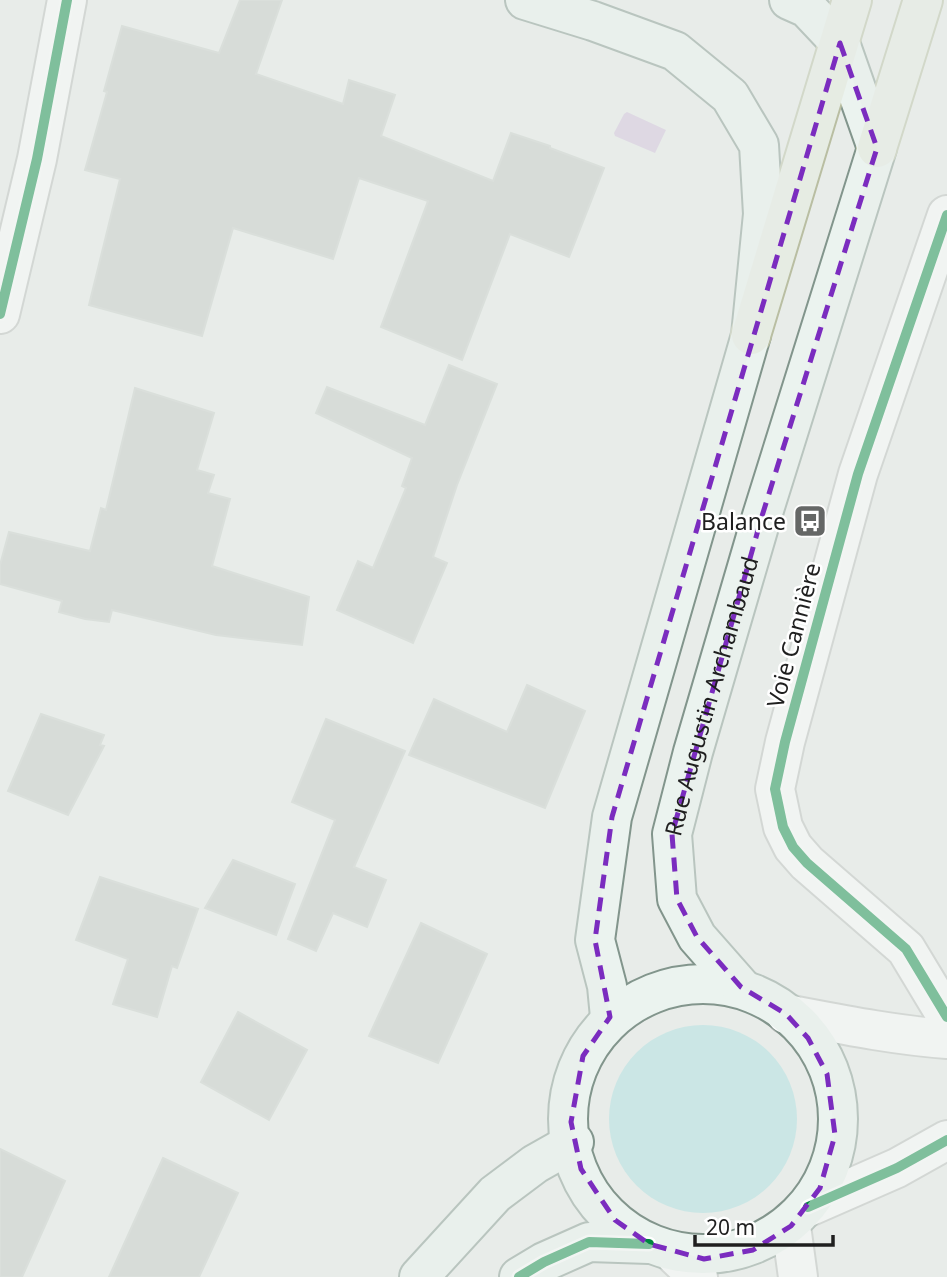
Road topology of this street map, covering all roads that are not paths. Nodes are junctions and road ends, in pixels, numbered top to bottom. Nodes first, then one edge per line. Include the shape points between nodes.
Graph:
1 (67, 0) edge
2 (525, 0) edge
3 (789, 0) edge
4 (852, 0) edge
5 (923, 0) edge
6 (840, 43) junction
7 (877, 148) junction
8 (947, 215) edge
9 (0, 314) edge
10 (751, 335) junction
11 (741, 987) junction
12 (786, 1014) junction
13 (610, 1017) junction
14 (947, 1017) edge
15 (947, 1039) edge
16 (947, 1140) edge
17 (574, 1142) junction
18 (799, 1217) junction
19 (674, 1259) edge
20 (419, 1277) edge
21 (519, 1277) edge
22 (798, 1277) edge

1 - 9 street via 37,159
2 - 10 main road via 675,51 730,96 759,145 763,214
3 - 6 main road via 807,8
4 - 6 highway
5 - 7 highway
6 - 7 main road
6 - 10 highway
7 - 11 main road, Rue Augustin Archambaud via 762,516 672,834 677,899 697,937
8 - 14 street, Voie Cannière via 858,474 775,789 783,827 793,847 906,949
10 - 13 main road via 612,817 595,940
11 - 12 main road
11 - 13 main road via 683,980 625,1003
12 - 15 street
12 - 18 main road via 808,1038 827,1074 835,1109 828,1167 820,1188
13 - 17 main road via 583,1056 574,1084
16 - 18 street
17 - 19 main road via 581,1169 615,1220
17 - 20 main road via 534,1164 495,1194
18 - 19 main road via 753,1250 725,1257
18 - 22 street
19 - 21 main road via 589,1242

